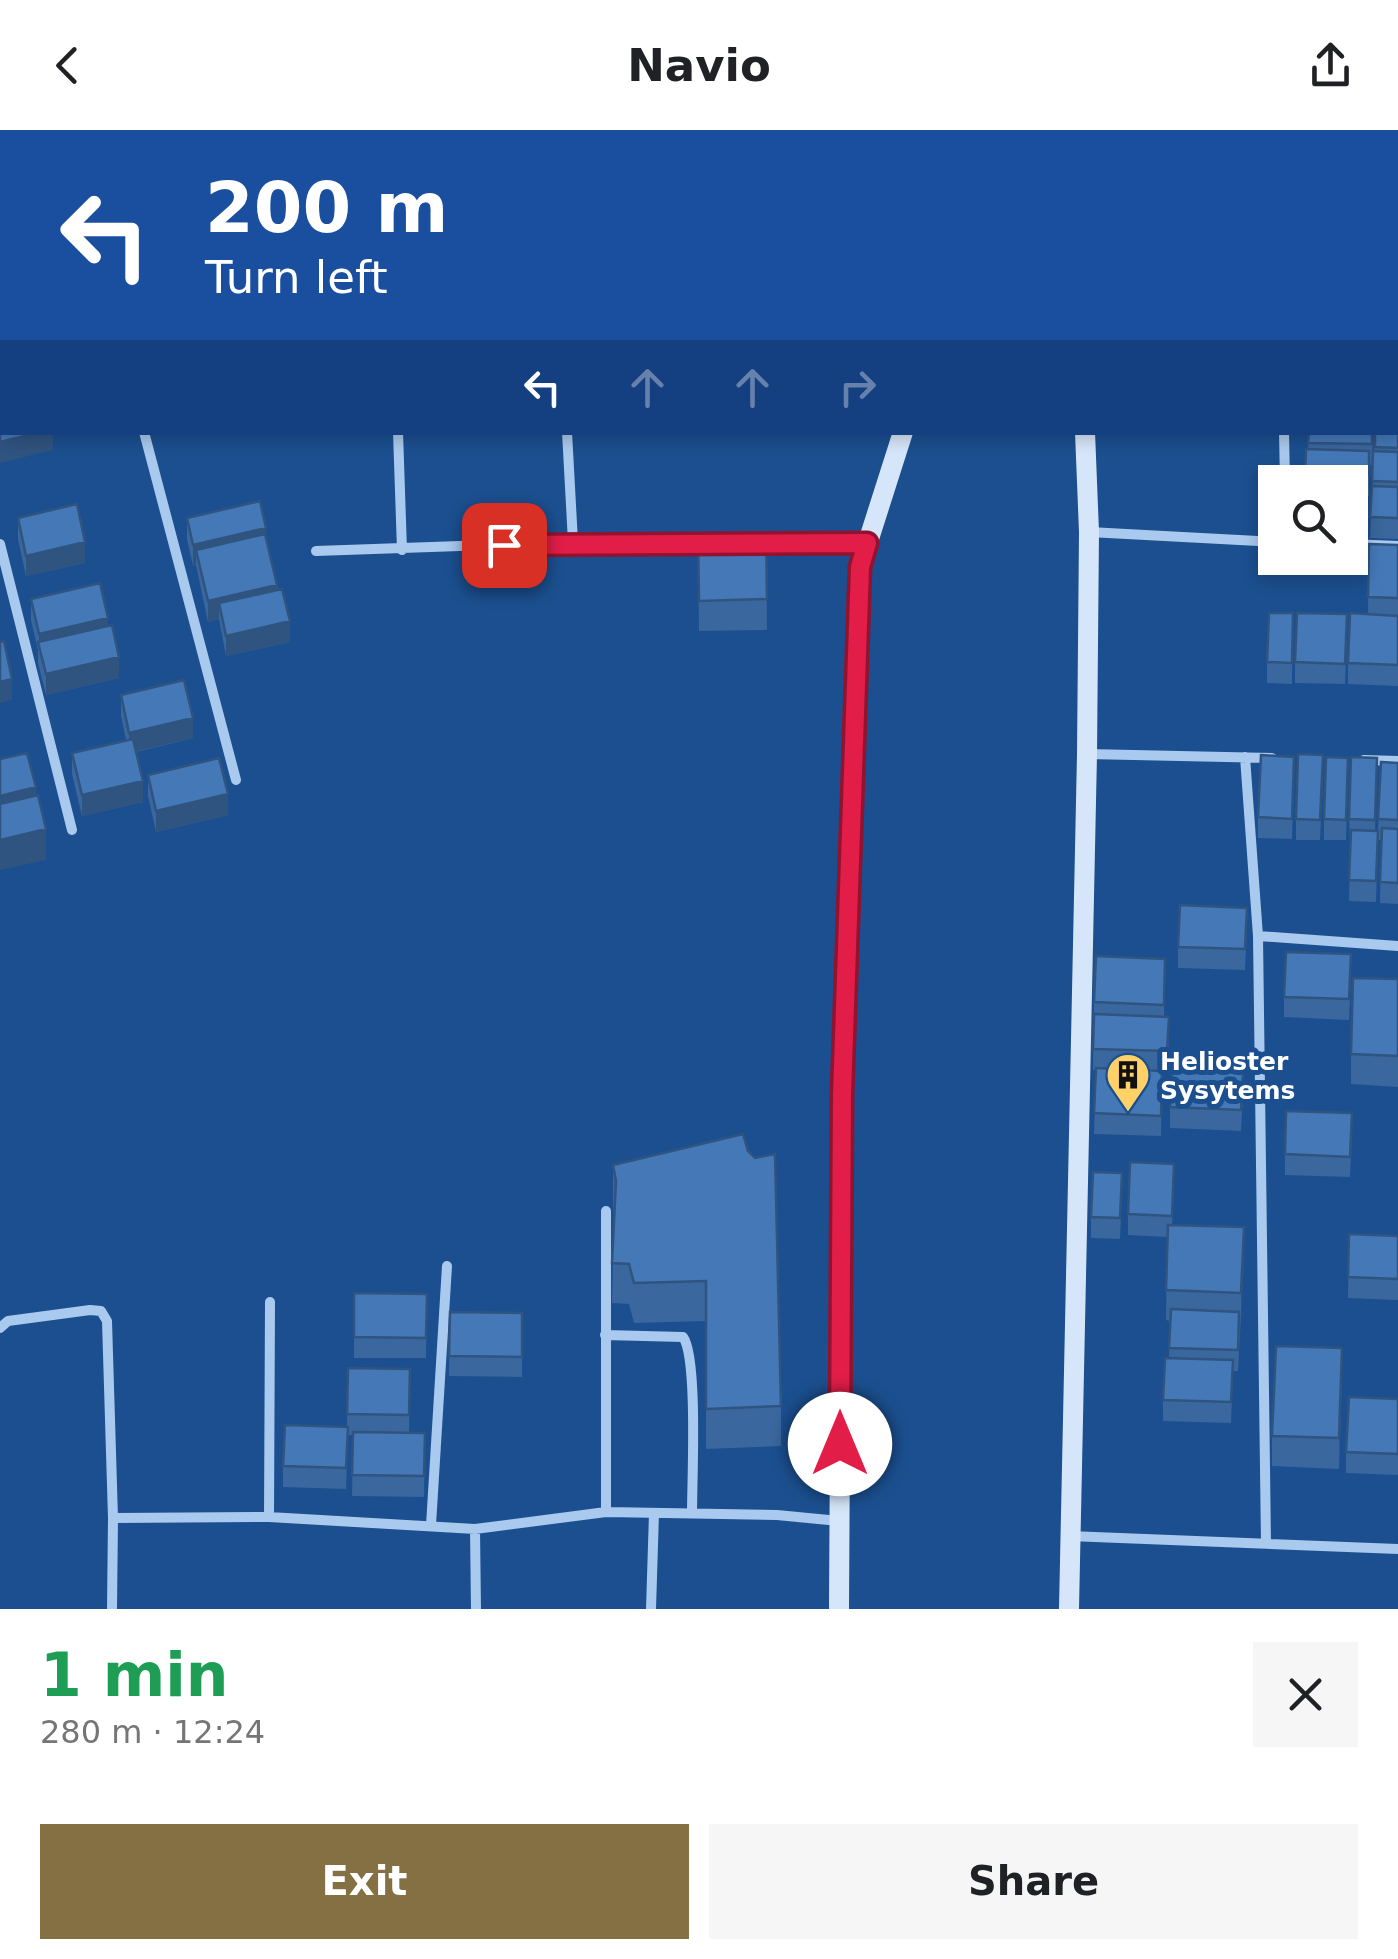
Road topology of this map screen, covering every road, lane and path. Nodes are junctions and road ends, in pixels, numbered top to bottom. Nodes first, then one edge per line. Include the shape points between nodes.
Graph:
1 (145, 435) edge
2 (398, 435) edge
3 (567, 435) edge
4 (902, 435) edge
5 (1085, 435) edge
6 (1284, 435) edge
7 (1285, 465) edge
8 (1090, 532) junction
9 (1258, 541) edge
10 (572, 542) junction
11 (730, 543) edge
12 (749, 543) edge
13 (867, 543) junction
14 (0, 544) edge
15 (1368, 545) edge
16 (1398, 546) edge
17 (402, 550) junction
18 (316, 551) dead end
19 (1086, 754) junction
20 (1245, 757) junction
21 (1283, 758) edge
22 (1360, 760) edge
23 (1398, 761) edge
24 (236, 780) dead end
25 (72, 830) dead end
26 (1258, 936) junction
27 (1398, 946) edge
28 (606, 1210) dead end
29 (447, 1266) dead end
30 (270, 1302) dead end
31 (0, 1328) edge
32 (605, 1335) junction
33 (606, 1512) junction
34 (692, 1512) junction
35 (654, 1513) junction
36 (113, 1518) junction
37 (269, 1518) junction
38 (839, 1521) junction
39 (430, 1525) junction
40 (475, 1530) junction
41 (1069, 1536) junction
42 (1266, 1544) junction
43 (1398, 1549) edge
44 (112, 1609) edge
45 (476, 1609) edge
46 (651, 1609) edge
47 (839, 1609) edge
48 (1069, 1609) edge

1 - 24 street
2 - 17 street
3 - 10 street
4 - 13 main road
5 - 8 main road
6 - 7 street
8 - 9 street
8 - 19 main road
10 - 11 street
10 - 17 street
12 - 13 street
13 - 38 main road via 860,567 842,1095
14 - 25 street
15 - 16 street
17 - 18 street
19 - 20 street
19 - 41 main road
20 - 21 street
20 - 26 street
22 - 23 street
26 - 27 street
26 - 42 street
28 - 32 street
29 - 39 street
30 - 37 street
31 - 36 street via 8,1321 101,1311
32 - 33 street
32 - 34 street via 682,1337 688,1343
33 - 35 street
33 - 40 street
34 - 35 street
34 - 38 street
35 - 46 street
36 - 37 street
36 - 44 street
37 - 39 street
38 - 47 main road
39 - 40 street
40 - 45 street
41 - 42 street
41 - 48 main road
42 - 43 street

